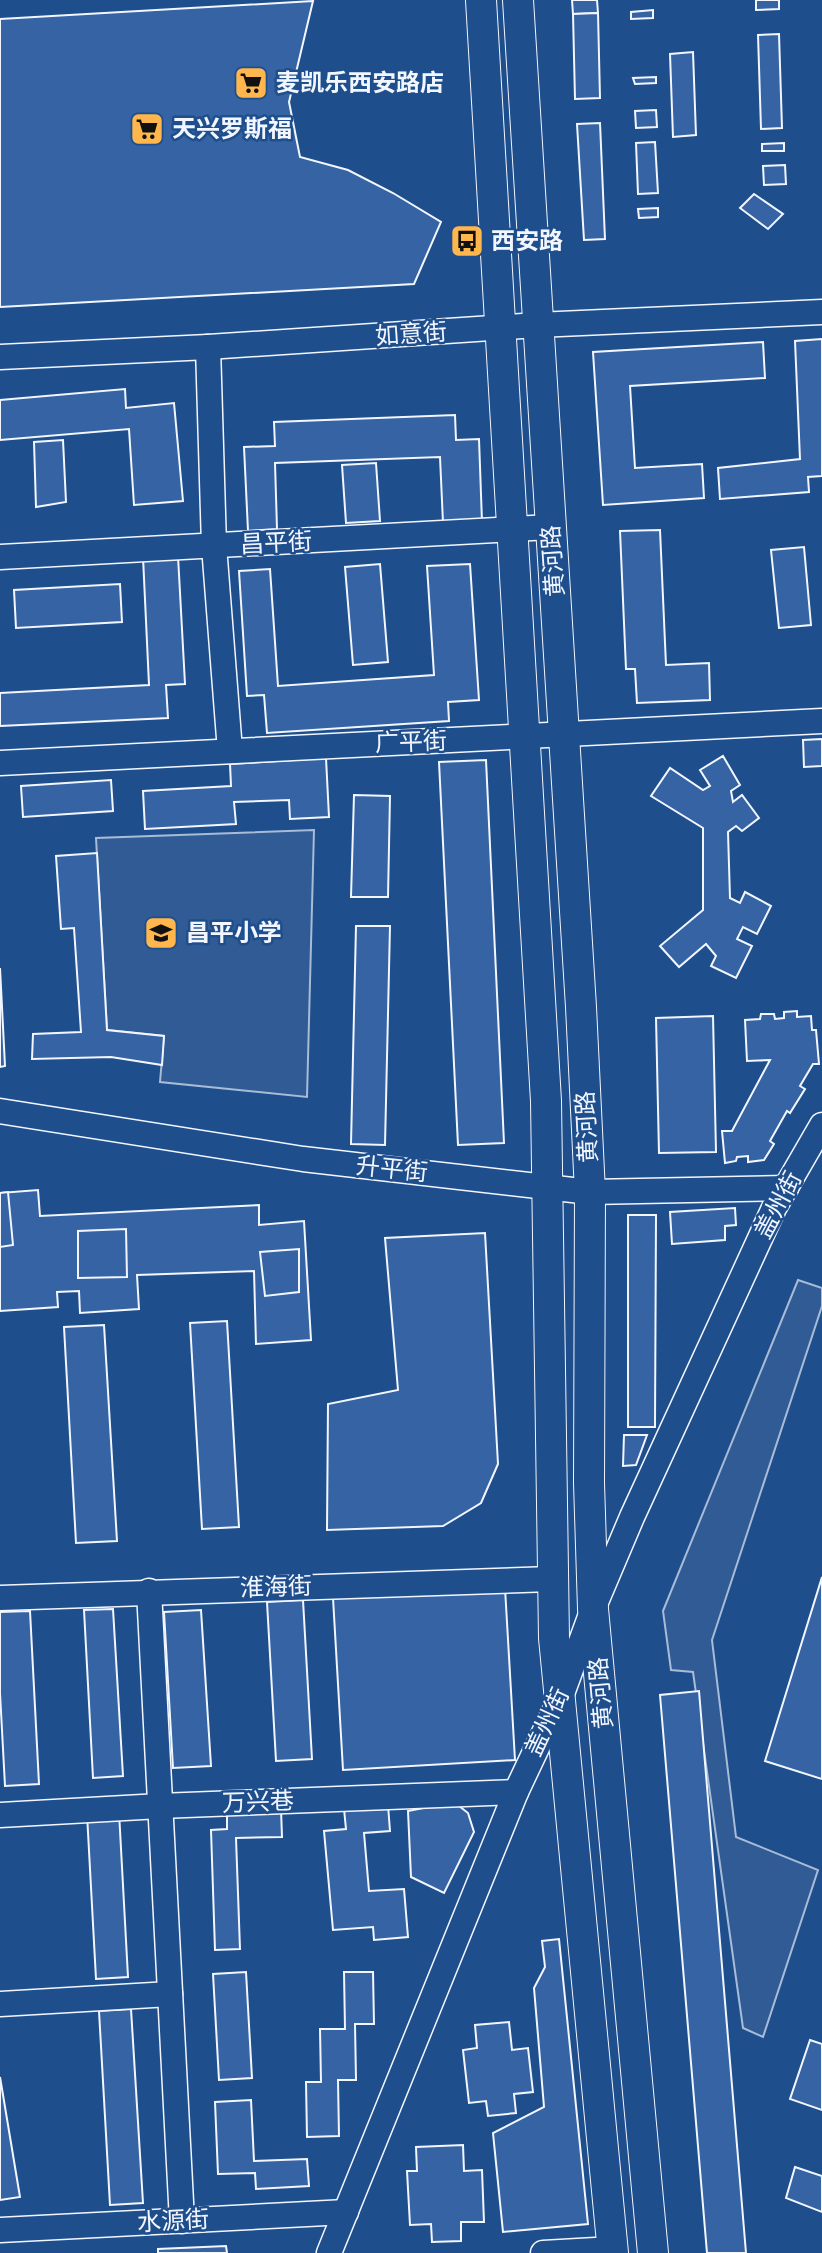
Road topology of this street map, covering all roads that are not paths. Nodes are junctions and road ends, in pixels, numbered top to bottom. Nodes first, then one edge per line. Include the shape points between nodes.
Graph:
1 (481, 0) edge
2 (518, 0) edge
3 (822, 312) edge
4 (537, 326) junction
5 (501, 328) junction
6 (208, 347) junction
7 (0, 357) edge
8 (551, 527) junction
9 (513, 529) junction
10 (214, 546) junction
11 (0, 557) edge
12 (822, 721) edge
13 (564, 735) junction
14 (525, 737) junction
15 (230, 751) junction
16 (0, 763) edge
17 (0, 1111) edge
18 (822, 1125) edge
19 (548, 1187) junction
20 (786, 1188) junction
21 (590, 1192) junction
22 (551, 1579) junction
23 (149, 1591) junction
24 (0, 1598) edge
25 (593, 1609) junction
26 (560, 1699) junction
27 (516, 1792) junction
28 (160, 1806) junction
29 (0, 1815) edge
30 (170, 1994) junction
31 (0, 2004) edge
32 (346, 2212) junction
33 (182, 2221) junction
34 (0, 2230) edge
35 (613, 2251) edge
36 (329, 2253) edge
37 (543, 2253) edge
38 (653, 2253) edge

1 - 5 main road, 黄河路
2 - 4 main road, 黄河路
3 - 4 street, 如意街
4 - 5 street, 如意街
4 - 8 main road, 黄河路
5 - 6 street, 如意街
5 - 9 main road, 黄河路
6 - 7 street, 如意街
6 - 10 street
8 - 9 street, 昌平街
8 - 13 main road, 黄河路
9 - 10 street, 昌平街
9 - 14 main road, 黄河路
10 - 11 street, 昌平街
10 - 15 street
12 - 13 street, 广平街
13 - 14 street, 广平街
13 - 21 main road, 黄河路
14 - 15 street, 广平街
14 - 19 main road, 黄河路
15 - 16 street, 广平街
17 - 19 street, 升平街 via 303,1159
18 - 20 street, 盖州街
19 - 21 street, 升平街
19 - 22 main road, 黄河路
20 - 21 street, 升平街
20 - 25 street, 盖州街 via 705,1356
21 - 25 main road, 黄河路
22 - 23 street, 淮海街
22 - 26 main road, 黄河路
23 - 24 street, 淮海街
23 - 28 street
25 - 26 street, 盖州街
25 - 38 main road, 黄河路
26 - 27 street, 盖州街
26 - 35 main road, 黄河路
27 - 28 street, 万兴巷
27 - 32 street, 盖州街
28 - 29 street, 万兴巷
28 - 30 street
30 - 31 street
30 - 33 street
32 - 33 street, 水源街
32 - 36 street, 盖州街
33 - 34 street, 水源街
35 - 37 street

